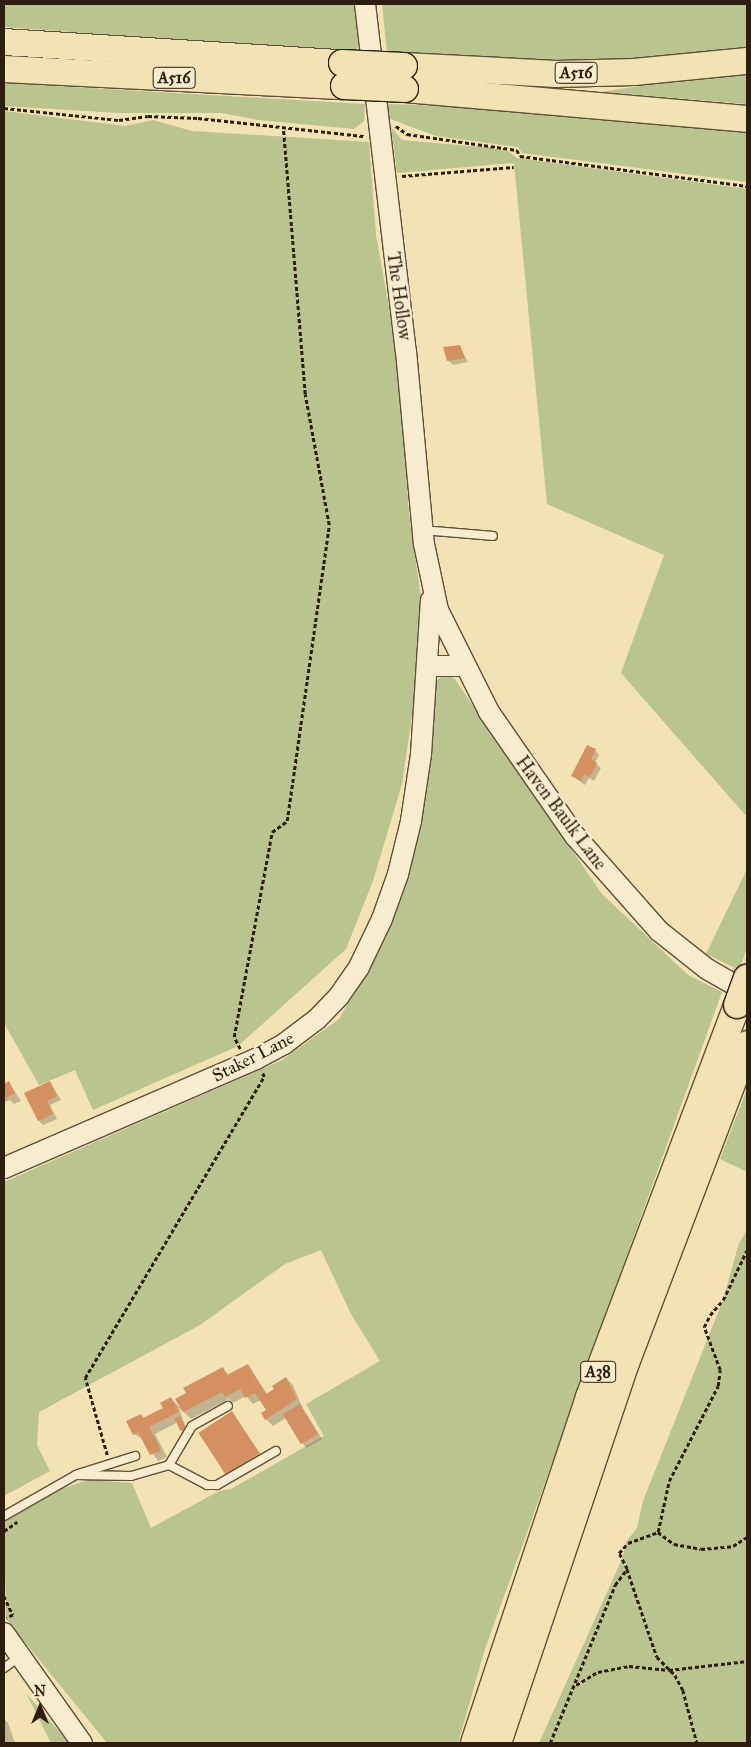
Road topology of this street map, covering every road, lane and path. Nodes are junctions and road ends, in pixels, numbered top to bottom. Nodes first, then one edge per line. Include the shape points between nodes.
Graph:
1 (365, 4) edge
2 (4, 42) edge
3 (747, 60) edge
4 (4, 69) edge
5 (343, 75) junction
6 (404, 78) junction
7 (4, 108) edge
8 (747, 119) edge
9 (283, 129) junction
10 (379, 130) junction
11 (514, 167) dead end
12 (383, 178) junction
13 (747, 186) edge
14 (423, 530) junction
15 (493, 536) dead end
16 (432, 589) junction
17 (427, 666) junction
18 (464, 666) junction
19 (747, 978) edge
20 (742, 998) edge
21 (747, 1044) edge
22 (252, 1061) junction
23 (4, 1168) edge
24 (747, 1250) edge
25 (228, 1406) dead end
26 (276, 1452) dead end
27 (135, 1456) dead end
28 (108, 1464) junction
29 (169, 1465) junction
30 (76, 1475) junction
31 (4, 1516) edge
32 (658, 1532) junction
33 (747, 1538) edge
34 (628, 1569) junction
35 (4, 1596) edge
36 (4, 1620) edge
37 (4, 1633) edge
38 (747, 1661) edge
39 (11, 1662) edge
40 (669, 1670) junction
41 (575, 1686) junction
42 (82, 1743) edge
43 (474, 1743) edge
44 (498, 1743) edge
45 (550, 1743) edge
46 (697, 1743) edge

1 - 10 street, The Hollow
2 - 5 highway, A516
3 - 6 highway, A516 via 634,72
4 - 5 highway, A516
5 - 6 highway, A516, bridge
6 - 8 highway, A516
7 - 9 path via 120,120 148,116 198,118
9 - 10 path
9 - 22 path via 306,394 329,525 287,821 272,832 234,1037
10 - 12 street, The Hollow
10 - 13 path via 390,122 407,134 517,150 520,156
11 - 12 path
12 - 14 street, The Hollow via 406,351
14 - 15 lane
14 - 16 street, The Hollow
16 - 17 street, Staker Lane
16 - 18 street, Haven Baulk Lane via 445,628
17 - 18 street
17 - 22 street, Staker Lane via 421,754 411,821 398,874 382,919 359,966 318,1019 284,1044
18 - 20 street, Haven Baulk Lane via 550,804 621,891 676,946
19 - 20 highway, A38, bridge
20 - 43 highway, A38 via 589,1397
21 - 44 highway, A38 via 626,1363
22 - 23 street, Staker Lane
22 - 28 path via 264,1076 85,1378
24 - 32 path via 723,1300 704,1327 720,1370 718,1386 669,1481
25 - 29 lane via 192,1426
26 - 29 lane via 217,1485 207,1485
27 - 28 lane
28 - 30 lane
29 - 30 lane via 126,1477
30 - 31 lane
32 - 33 path via 674,1544 701,1549 733,1546
32 - 34 path via 628,1543 619,1553
34 - 40 path via 657,1657
34 - 41 path via 615,1585
35 - 36 path via 13,1615
37 - 39 street
38 - 40 path
39 - 42 street
40 - 41 path via 629,1666 598,1672
40 - 46 path via 683,1690
41 - 45 path

